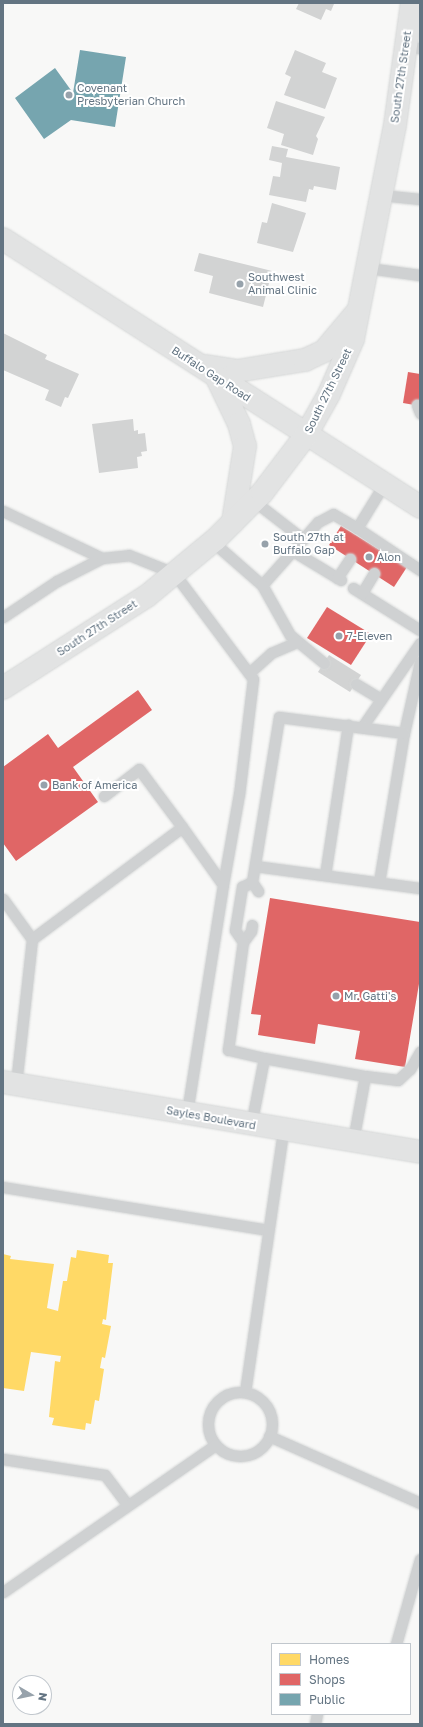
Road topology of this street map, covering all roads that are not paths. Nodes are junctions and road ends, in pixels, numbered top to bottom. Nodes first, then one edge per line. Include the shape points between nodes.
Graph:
1 (412, 3) edge
2 (413, 47) edge
3 (381, 195) junction
4 (420, 199) edge
5 (3, 239) edge
6 (368, 268) junction
7 (420, 275) edge
8 (360, 309) junction
9 (196, 364) junction
10 (217, 378) junction
11 (306, 436) junction
12 (384, 484) junction
13 (254, 501) junction
14 (420, 507) edge
15 (3, 511) edge
16 (234, 522) junction
17 (357, 528) junction
18 (303, 540) junction
19 (213, 542) junction
20 (293, 551) junction
21 (102, 558) junction
22 (350, 559) dead end
23 (420, 570) edge
24 (174, 573) junction
25 (374, 574) dead end
26 (262, 585) junction
27 (3, 617) edge
28 (420, 630) edge
29 (297, 642) junction
30 (420, 643) edge
31 (420, 662) edge
32 (324, 664) dead end
33 (249, 673) junction
34 (356, 684) dead end
35 (3, 688) edge
36 (381, 699) junction
37 (348, 725) junction
38 (362, 727) junction
39 (404, 733) junction
40 (104, 796) dead end
41 (182, 827) junction
42 (255, 866) junction
43 (324, 875) junction
44 (379, 882) junction
45 (223, 885) junction
46 (420, 888) edge
47 (3, 899) edge
48 (252, 924) dead end
49 (32, 939) junction
50 (243, 942) junction
51 (420, 1052) edge
52 (264, 1058) junction
53 (365, 1076) junction
54 (10, 1084) edge
55 (187, 1114) junction
56 (251, 1125) junction
57 (283, 1130) junction
58 (353, 1141) junction
59 (420, 1152) edge
60 (3, 1187) edge
61 (268, 1230) junction
62 (245, 1392) junction
63 (269, 1436) junction
64 (215, 1445) junction
65 (3, 1459) edge
66 (420, 1503) edge
67 (128, 1505) junction
68 (420, 1559) edge
69 (3, 1592) edge
70 (396, 1643) edge

1 - 2 main road, South 27th Street
2 - 3 main road, South 27th Street
3 - 4 lane
3 - 6 main road, South 27th Street
5 - 9 main road, Buffalo Gap Road
6 - 7 lane
6 - 8 main road, South 27th Street
8 - 9 main road via 324,351 305,360 237,371
8 - 11 main road, South 27th Street via 353,340 329,394
9 - 10 main road, Buffalo Gap Road
10 - 11 main road, Buffalo Gap Road
10 - 16 main road via 239,424 245,446
11 - 12 main road, Buffalo Gap Road
11 - 13 main road, South 27th Street
12 - 14 main road, Buffalo Gap Road
12 - 17 lane
13 - 16 main road, South 27th Street
13 - 18 lane
15 - 21 lane
16 - 19 main road, South 27th Street
17 - 18 lane via 332,514 318,522
17 - 23 lane via 364,537
18 - 20 lane
19 - 24 main road, South 27th Street
19 - 26 lane
20 - 22 lane via 339,579
20 - 26 lane
21 - 24 lane via 129,555
21 - 27 lane via 57,581
24 - 33 lane
24 - 35 main road, South 27th Street via 147,596
25 - 28 lane via 357,591
26 - 29 lane via 290,635
29 - 32 lane
29 - 33 lane via 272,653
30 - 36 lane
31 - 39 lane
33 - 45 lane via 253,679 239,794
34 - 36 lane
36 - 38 lane
37 - 38 lane
37 - 42 lane via 278,717
37 - 43 lane
38 - 39 lane
39 - 44 lane
40 - 41 lane via 139,769
41 - 45 lane
41 - 49 lane
42 - 43 lane
42 - 50 lane via 255,886 242,888 235,930
43 - 44 lane
44 - 46 lane
45 - 55 lane
47 - 49 lane
48 - 50 lane via 251,931
49 - 54 lane
50 - 52 lane via 228,1050
51 - 53 lane via 410,1069 398,1080
52 - 53 lane
52 - 56 lane
53 - 58 lane
54 - 55 main road, Sayles Boulevard
55 - 56 main road, Sayles Boulevard
56 - 57 main road, Sayles Boulevard
57 - 58 main road, Sayles Boulevard
57 - 61 lane
58 - 59 main road, Sayles Boulevard
60 - 61 lane
61 - 62 lane
62 - 63 lane via 258,1398 268,1408 272,1427
62 - 64 lane via 223,1396 209,1413 209,1435
63 - 64 lane via 264,1446 244,1456 234,1456
63 - 66 lane
64 - 67 lane
65 - 67 lane via 105,1475
67 - 69 lane
68 - 70 lane

